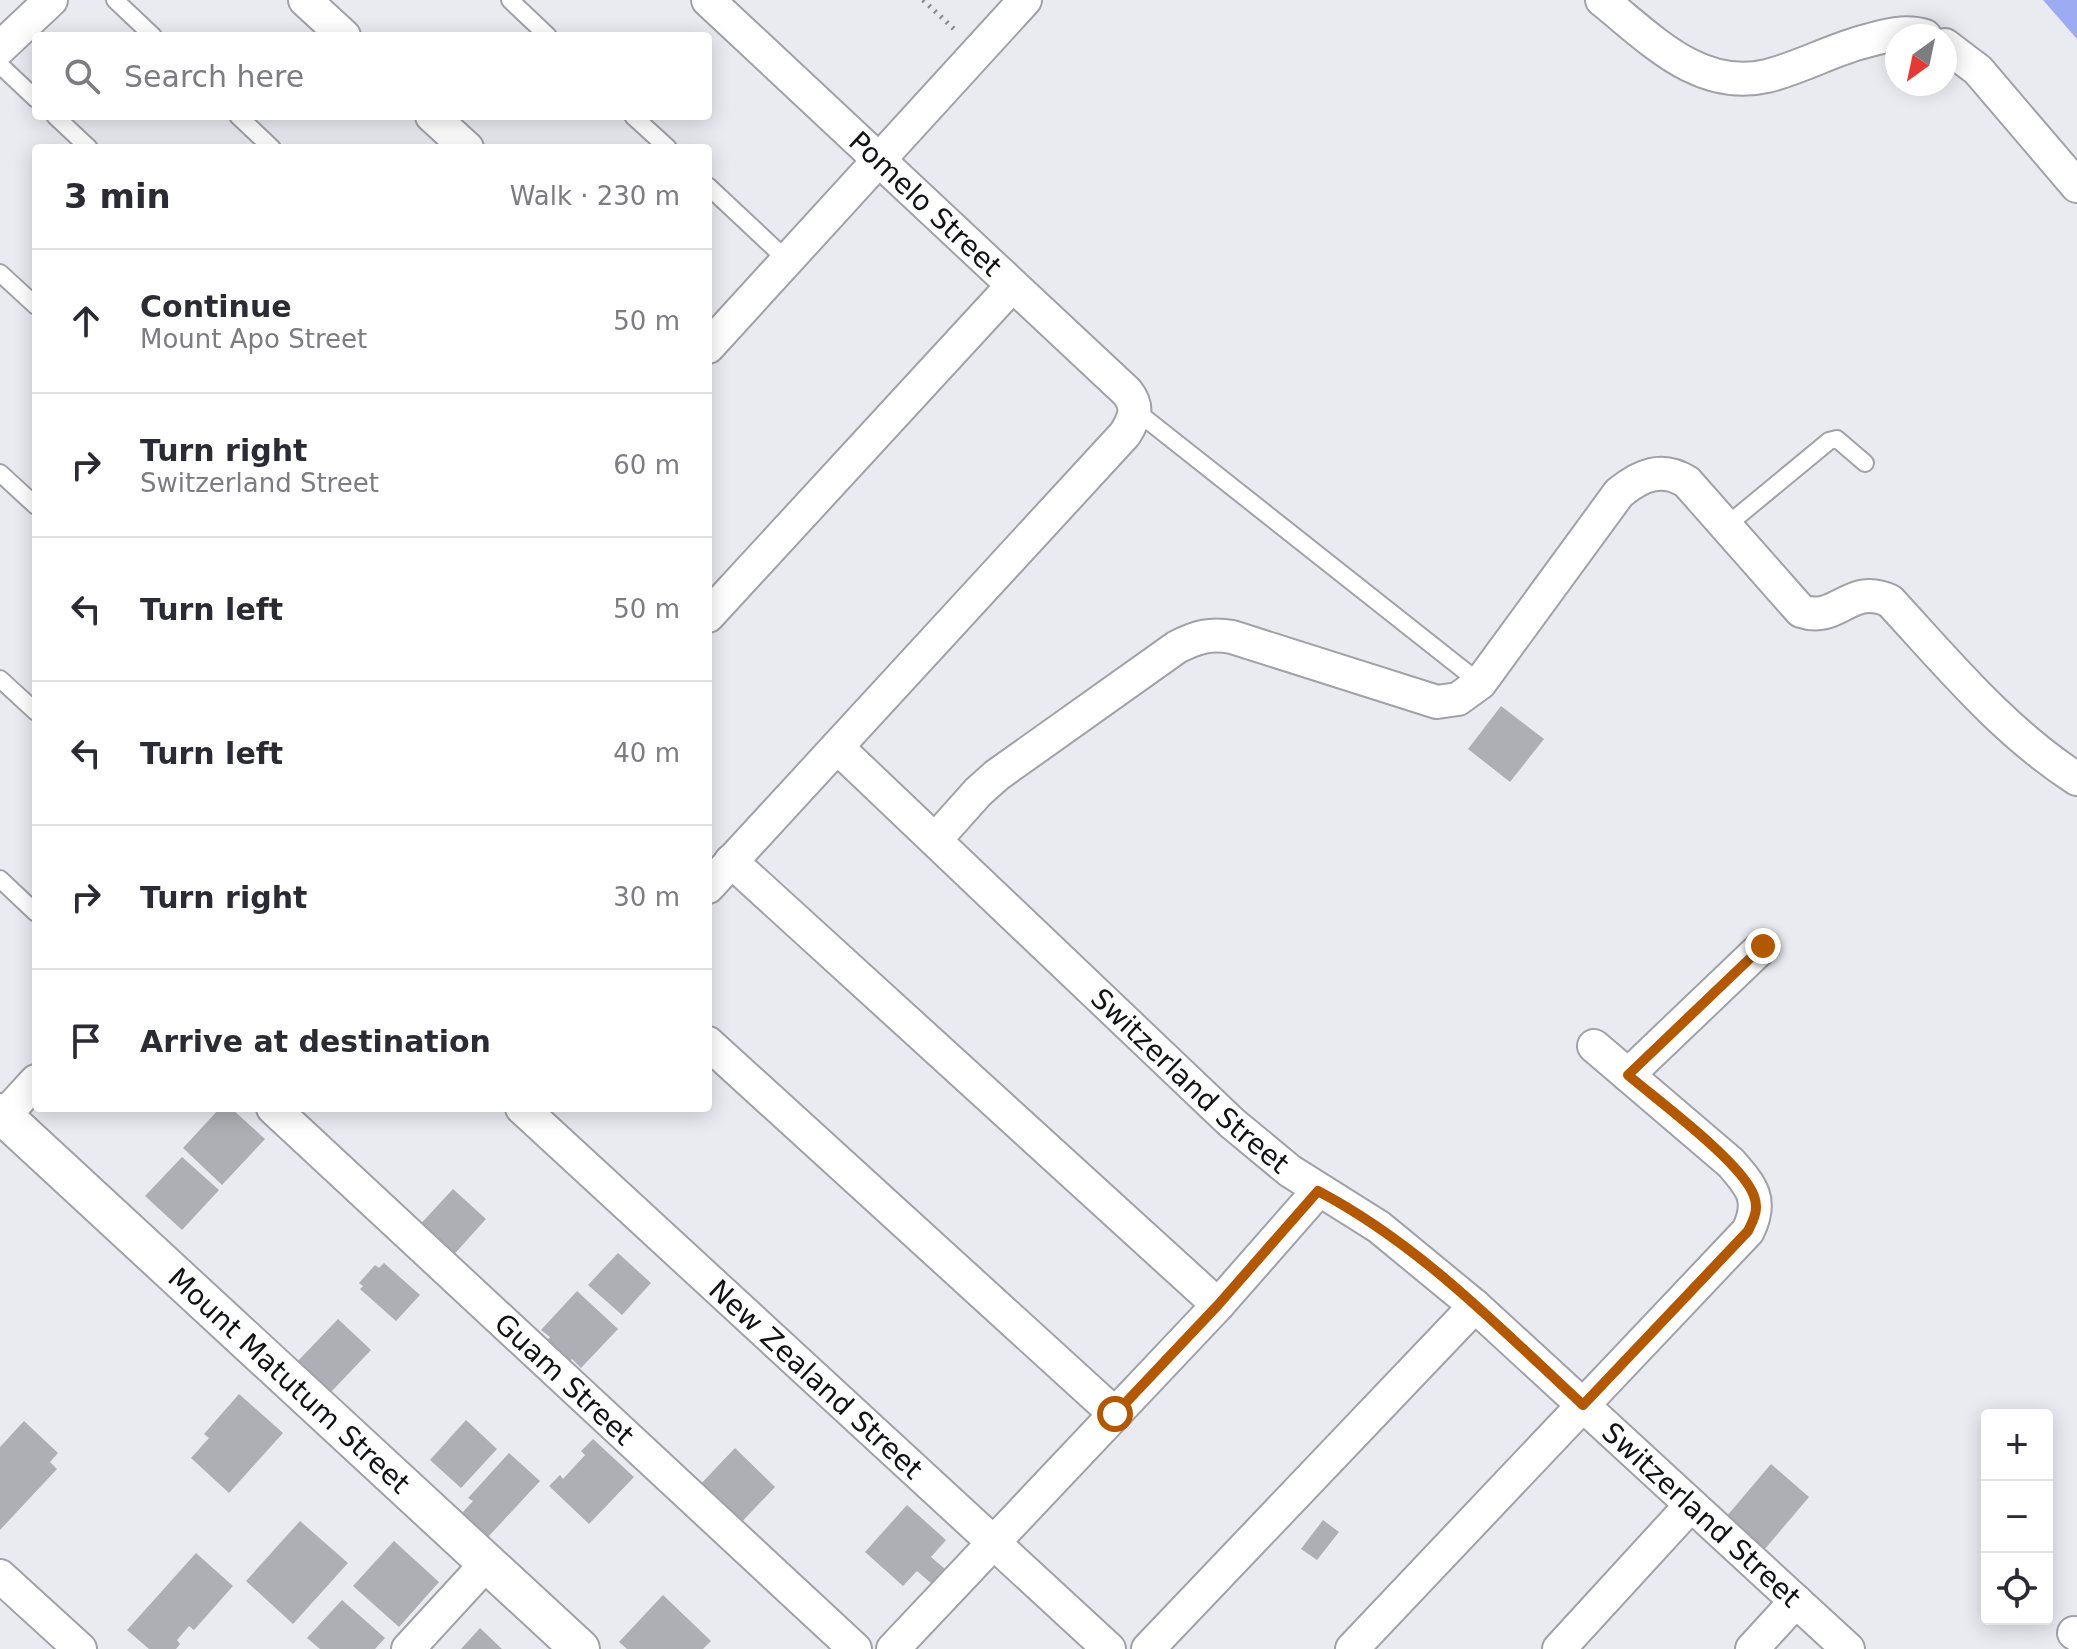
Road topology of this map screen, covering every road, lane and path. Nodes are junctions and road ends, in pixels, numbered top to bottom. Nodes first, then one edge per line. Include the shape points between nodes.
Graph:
1 (51, 0) edge
2 (115, 0) edge
3 (305, 0) edge
4 (510, 0) edge
5 (708, 0) edge
6 (1025, 0) edge
7 (1602, 0) edge
8 (149, 32) edge
9 (340, 32) edge
10 (544, 32) edge
11 (1885, 36) edge
12 (0, 48) edge
13 (1957, 54) edge
14 (0, 65) edge
15 (32, 95) edge
16 (59, 120) edge
17 (242, 120) edge
18 (436, 120) edge
19 (637, 120) edge
20 (85, 144) edge
21 (268, 144) edge
22 (463, 144) edge
23 (664, 144) edge
24 (879, 161) junction
25 (2077, 186) edge
26 (712, 190) edge
27 (788, 261) junction
28 (0, 273) edge
29 (1012, 286) junction
30 (32, 302) edge
31 (712, 343) edge
32 (1136, 411) junction
33 (1865, 463) dead end
34 (0, 473) edge
35 (32, 502) edge
36 (1726, 526) junction
37 (712, 612) edge
38 (0, 679) edge
39 (1480, 683) junction
40 (32, 708) edge
41 (837, 747) junction
42 (2077, 779) edge
43 (936, 839) junction
44 (731, 861) junction
45 (0, 879) edge
46 (712, 882) edge
47 (32, 909) edge
48 (1763, 946) dead end
49 (1594, 1046) dead end
50 (712, 1047) edge
51 (1628, 1075) junction
52 (32, 1085) edge
53 (277, 1112) edge
54 (526, 1112) edge
55 (2, 1115) edge
56 (1318, 1191) junction
57 (1218, 1305) junction
58 (1475, 1306) junction
59 (1583, 1405) junction
60 (1115, 1414) junction
61 (1691, 1505) junction
62 (993, 1542) junction
63 (487, 1563) junction
64 (0, 1576) edge
65 (1796, 1601) junction
66 (80, 1649) edge
67 (408, 1649) edge
68 (580, 1649) edge
69 (855, 1649) edge
70 (893, 1649) edge
71 (1109, 1649) edge
72 (1148, 1649) edge
73 (1352, 1649) edge
74 (1559, 1649) edge
75 (1752, 1649) edge
76 (1848, 1649) edge

1 - 12 street
2 - 8 lane
3 - 9 street
4 - 10 lane
5 - 24 street, Pomelo Street
6 - 24 street
7 - 11 street via 1664,50 1719,78 1769,75
13 - 25 street via 1978,70
14 - 15 lane
16 - 20 lane
17 - 21 lane
18 - 22 street
19 - 23 lane
24 - 27 street
24 - 29 street, Pomelo Street
26 - 27 lane
27 - 31 street
28 - 30 lane
29 - 32 street, Pomelo Street via 1127,392
29 - 37 street
32 - 39 lane
32 - 41 street via 1125,434
33 - 36 lane via 1837,439 1829,441
34 - 35 lane
36 - 39 street via 1676,475 1664,472 1632,482 1605,509
36 - 42 street via 1801,611 1826,612 1863,595 1890,601 1990,708
38 - 40 lane
39 - 43 street via 1458,699 1437,702 1232,637 1198,636 997,775
41 - 43 street, Switzerland Street
41 - 44 street
43 - 56 street, Switzerland Street via 1232,1123
44 - 46 street
44 - 57 street
45 - 47 lane
48 - 51 street
49 - 51 street
50 - 60 street
51 - 59 street via 1731,1163 1755,1198 1756,1215 1748,1231
52 - 55 street
53 - 69 street, Guam Street
54 - 62 street, New Zealand Street
55 - 63 street, Mount Matutum Street
56 - 57 street
56 - 58 street, Switzerland Street via 1379,1227
57 - 60 street
58 - 59 street, Switzerland Street
58 - 72 street
59 - 61 street, Switzerland Street
59 - 73 street
60 - 62 street
61 - 65 street, Switzerland Street
61 - 74 street
62 - 70 street
62 - 71 street, New Zealand Street
63 - 67 street
63 - 68 street, Mount Matutum Street
64 - 66 street
65 - 75 street
65 - 76 street, Switzerland Street

